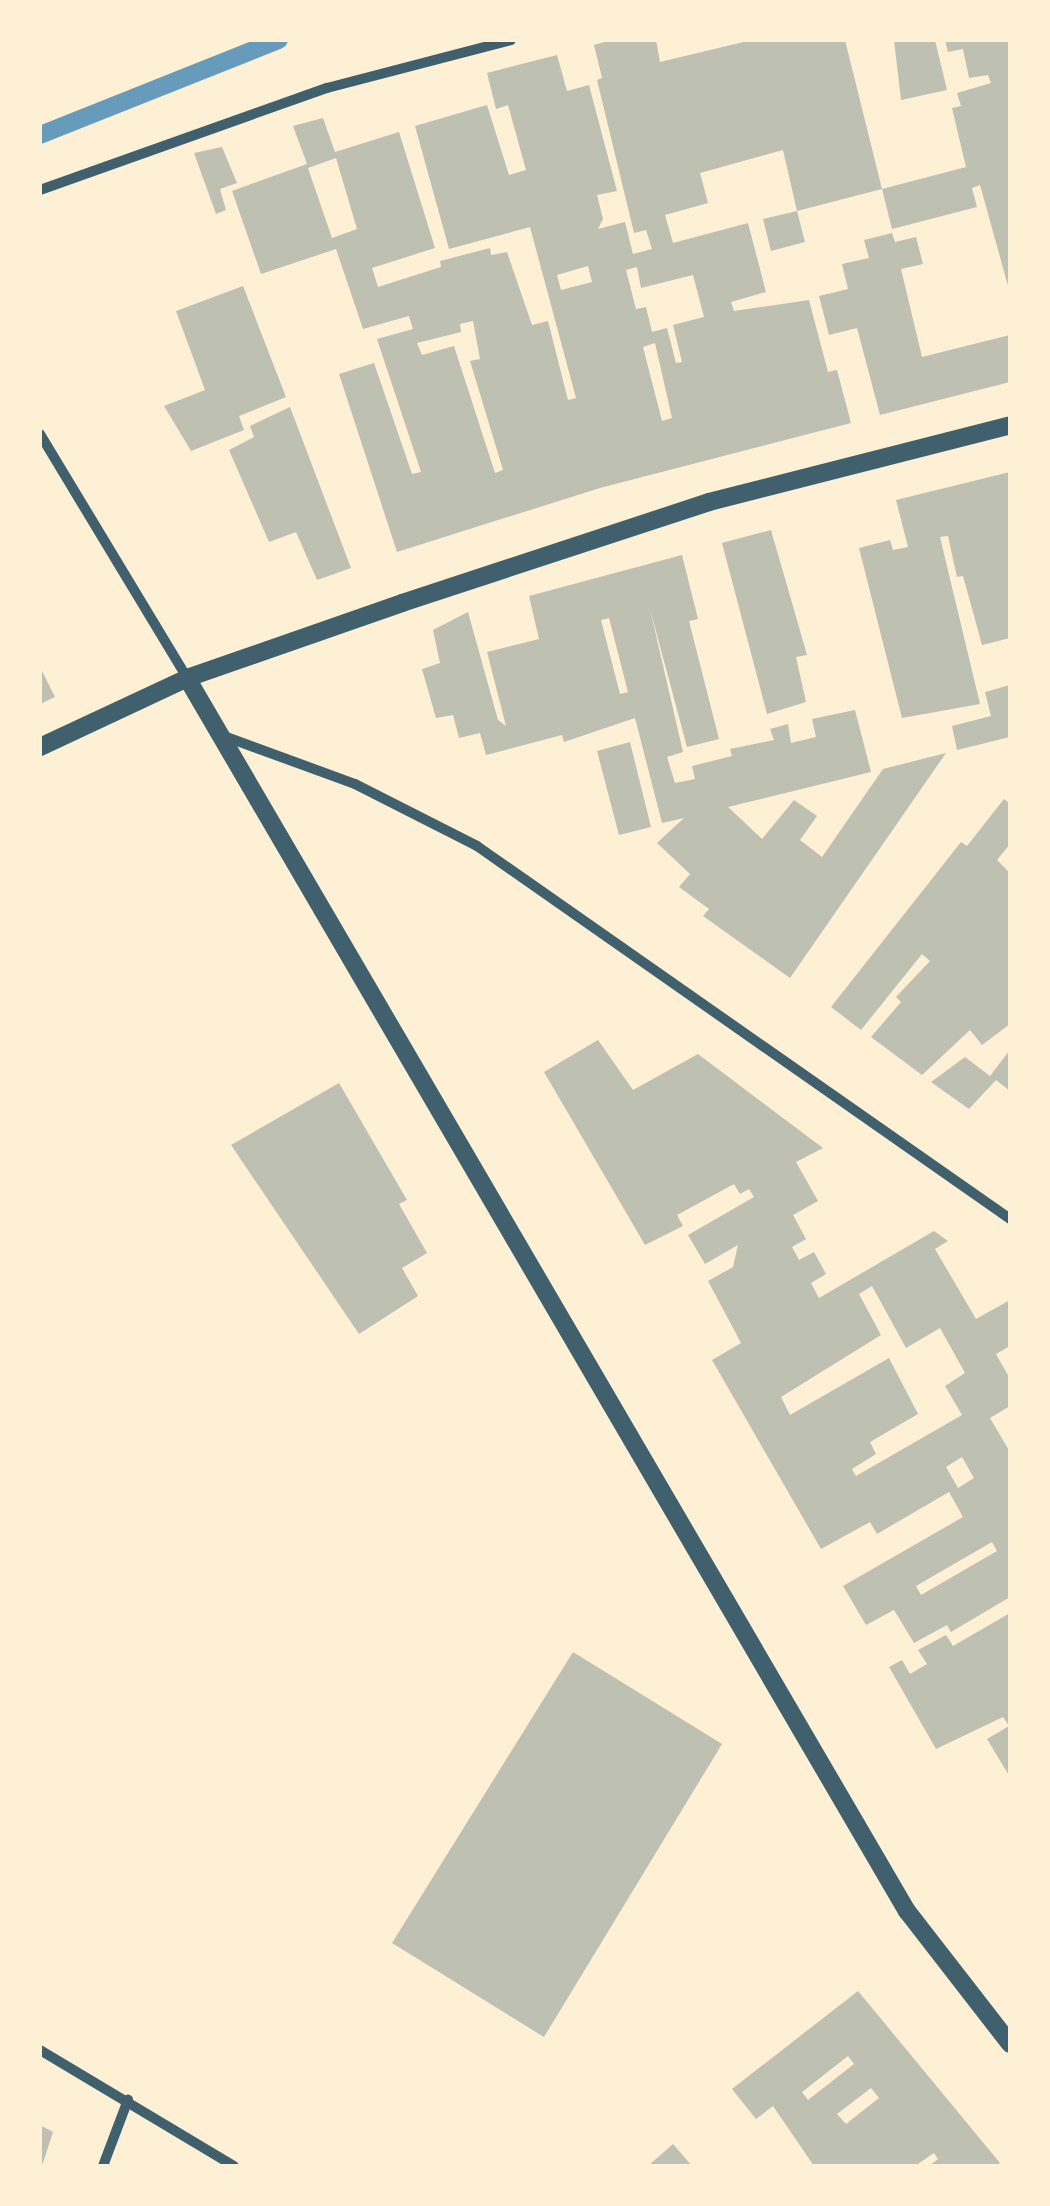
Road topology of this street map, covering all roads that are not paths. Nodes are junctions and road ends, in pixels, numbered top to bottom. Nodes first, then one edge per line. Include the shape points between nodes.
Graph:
1 (510, 40) edge
2 (40, 190) edge
3 (1010, 425) edge
4 (40, 434) edge
5 (187, 678) junction
6 (220, 734) junction
7 (40, 748) edge
8 (1010, 1219) edge
9 (1010, 2044) edge
10 (40, 2050) edge
11 (128, 2100) junction
12 (103, 2166) edge
13 (234, 2166) edge

1 - 2 street via 327,88
3 - 5 street via 708,502
4 - 5 street
5 - 6 street
5 - 7 street
6 - 8 street via 355,784 477,846
6 - 9 street via 906,1911
10 - 11 street
11 - 12 street
11 - 13 street

